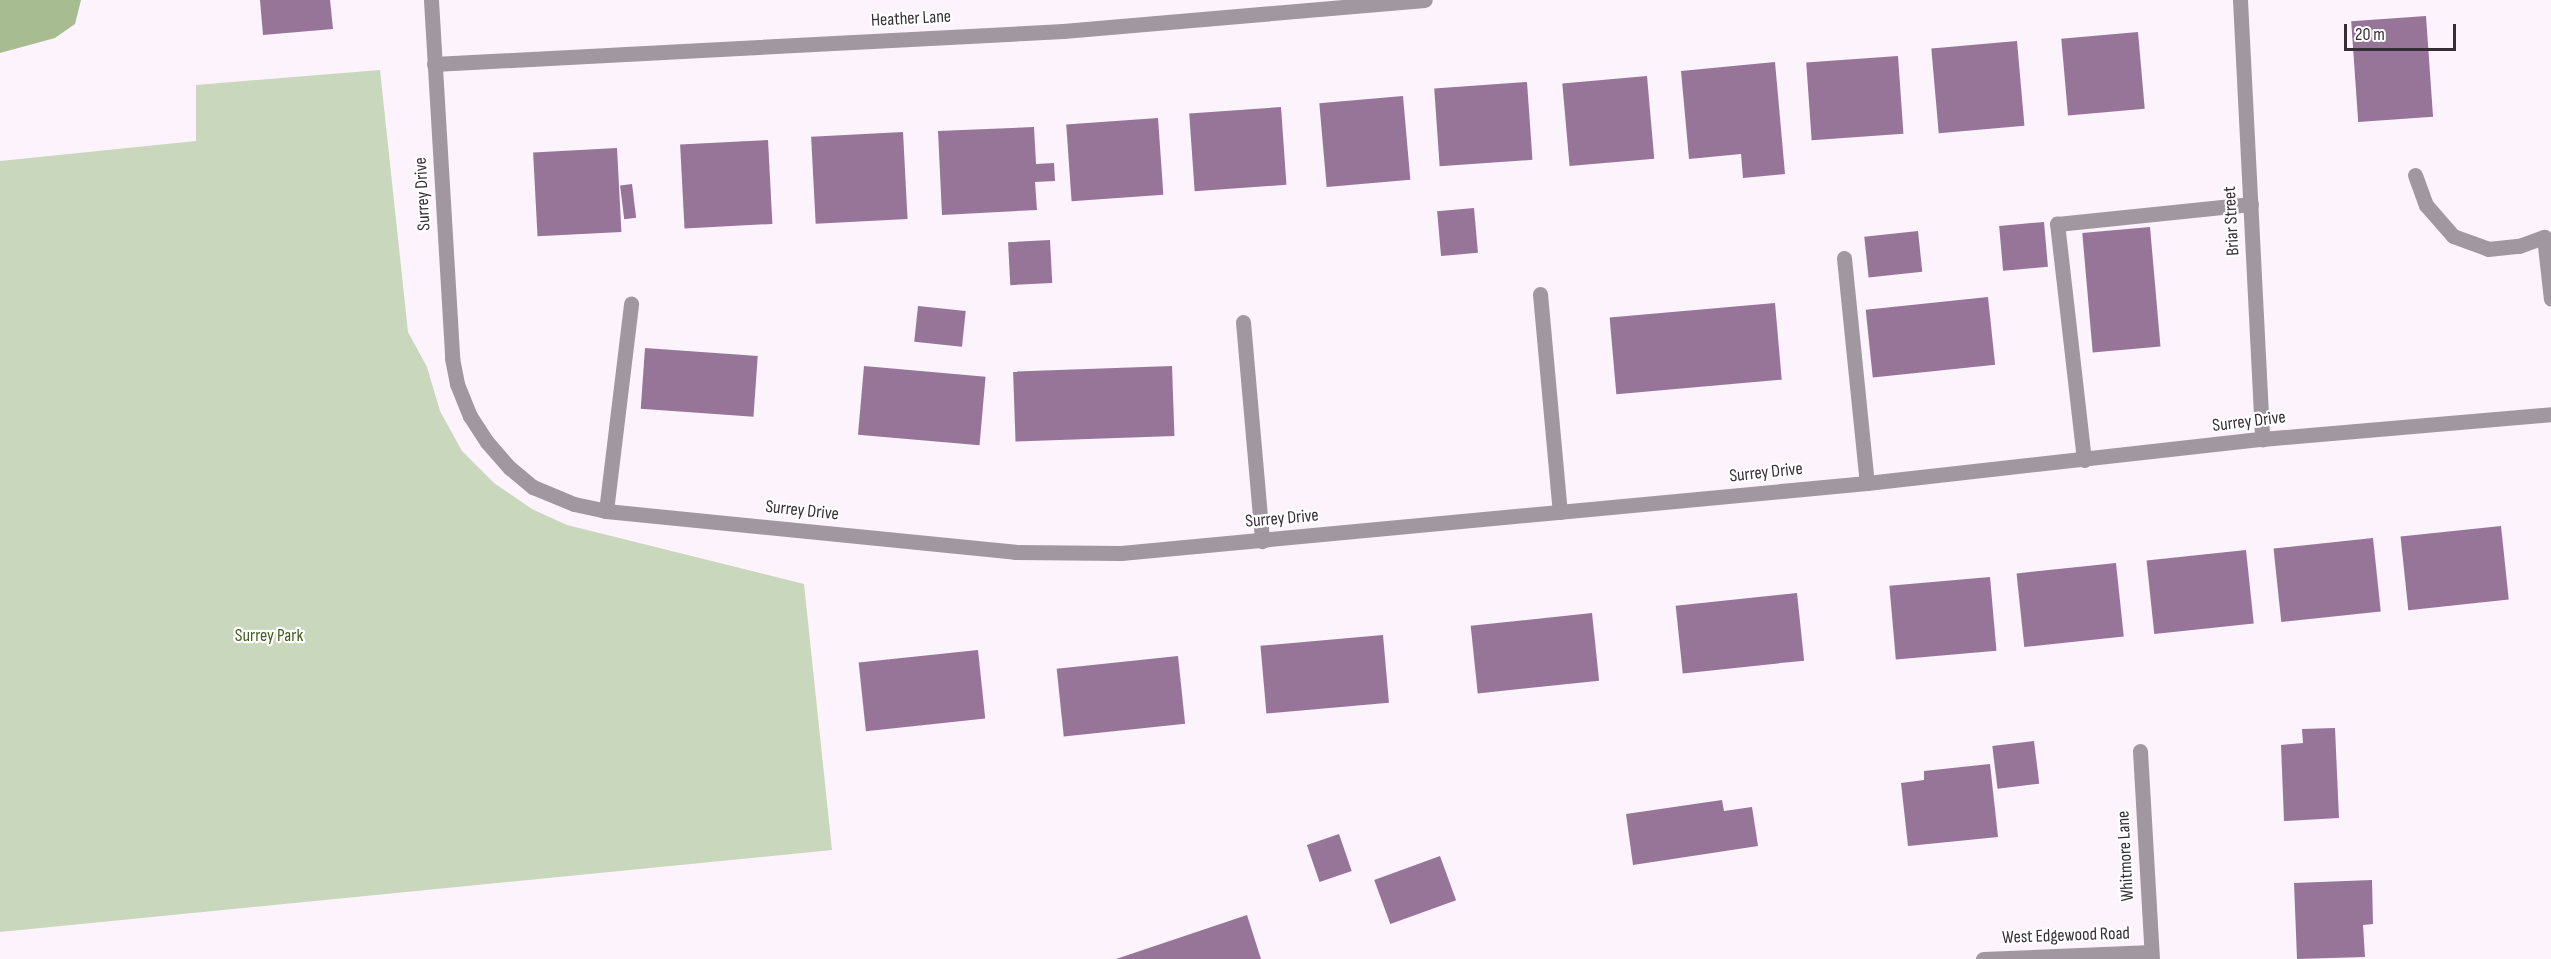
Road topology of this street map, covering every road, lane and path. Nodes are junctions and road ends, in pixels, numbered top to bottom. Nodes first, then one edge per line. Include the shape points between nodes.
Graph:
1 (431, 0) edge
2 (1425, 0) edge
3 (2240, 0) edge
4 (434, 64) junction
5 (2415, 175) dead end
6 (2251, 204) junction
7 (1844, 258) dead end
8 (1540, 294) dead end
9 (2551, 299) edge
10 (631, 304) dead end
11 (1243, 322) dead end
12 (2551, 414) edge
13 (2262, 439) junction
14 (2084, 460) junction
15 (1867, 483) junction
16 (606, 511) junction
17 (1560, 512) junction
18 (1262, 541) junction
19 (2140, 752) dead end
20 (2151, 956) edge
21 (1983, 959) edge

1 - 4 street, Surrey Drive
2 - 4 street, Heather Lane via 1063,31
3 - 6 street, Briar Street
4 - 16 street, Surrey Drive via 452,358 457,384 470,416 510,468 533,487 574,504
5 - 9 street via 2426,205 2453,236 2488,249 2518,246 2544,237
6 - 13 street, Briar Street
6 - 14 street via 2056,224
7 - 15 street
8 - 17 street
10 - 16 street
11 - 18 street
12 - 13 street, Surrey Drive
13 - 14 street, Surrey Drive
14 - 15 street, Surrey Drive
15 - 17 street, Surrey Drive
16 - 18 street, Surrey Drive via 1055,554 1121,553
17 - 18 street, Surrey Drive
19 - 20 street, Whitmore Lane
20 - 21 street, West Edgewood Road

